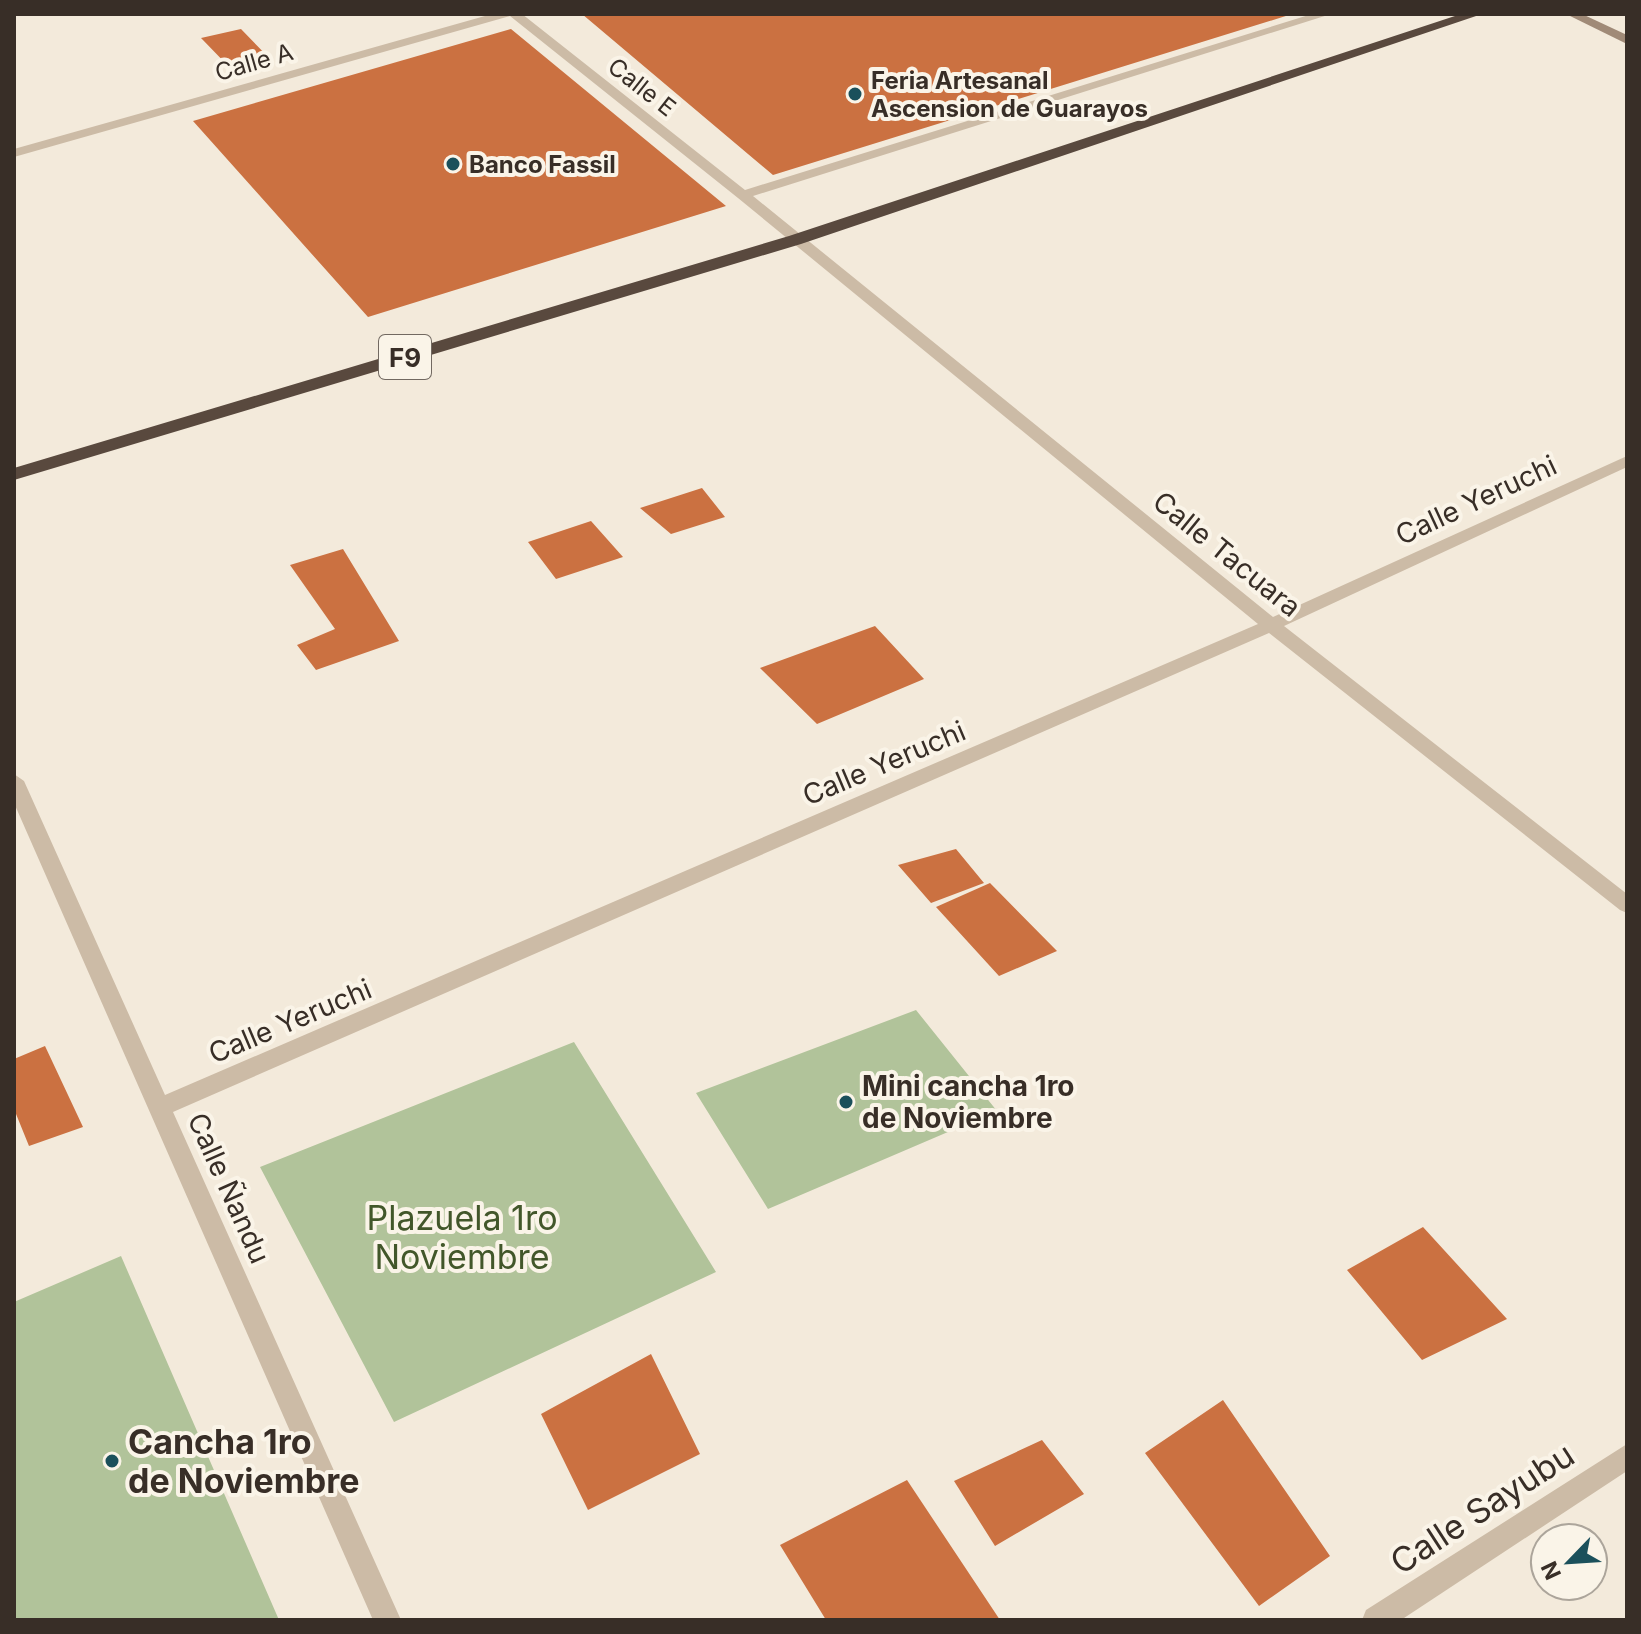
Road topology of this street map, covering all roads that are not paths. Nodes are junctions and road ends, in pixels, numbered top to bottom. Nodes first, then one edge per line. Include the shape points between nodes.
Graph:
1 (505, 14) edge
2 (514, 14) edge
3 (1325, 14) edge
4 (1475, 14) edge
5 (1572, 14) edge
6 (1627, 40) edge
7 (14, 153) edge
8 (743, 195) junction
9 (795, 240) junction
10 (1627, 461) edge
11 (14, 474) edge
12 (1271, 625) junction
13 (14, 781) edge
14 (1627, 905) edge
15 (160, 1107) junction
16 (1627, 1456) edge
17 (387, 1620) edge
18 (1376, 1620) edge

1 - 7 street, Calle A
2 - 8 street, Calle E
3 - 8 street
4 - 9 highway, F9
5 - 6 main road
8 - 9 street, Calle E
9 - 11 highway, F9
9 - 12 street, Calle Tacuara
10 - 12 street, Calle Yeruchi
12 - 14 street, Calle Tacuara
12 - 15 street, Calle Yeruchi
13 - 15 street, Calle Ñandu
15 - 17 street, Calle Ñandu
16 - 18 street, Calle Sayubu

